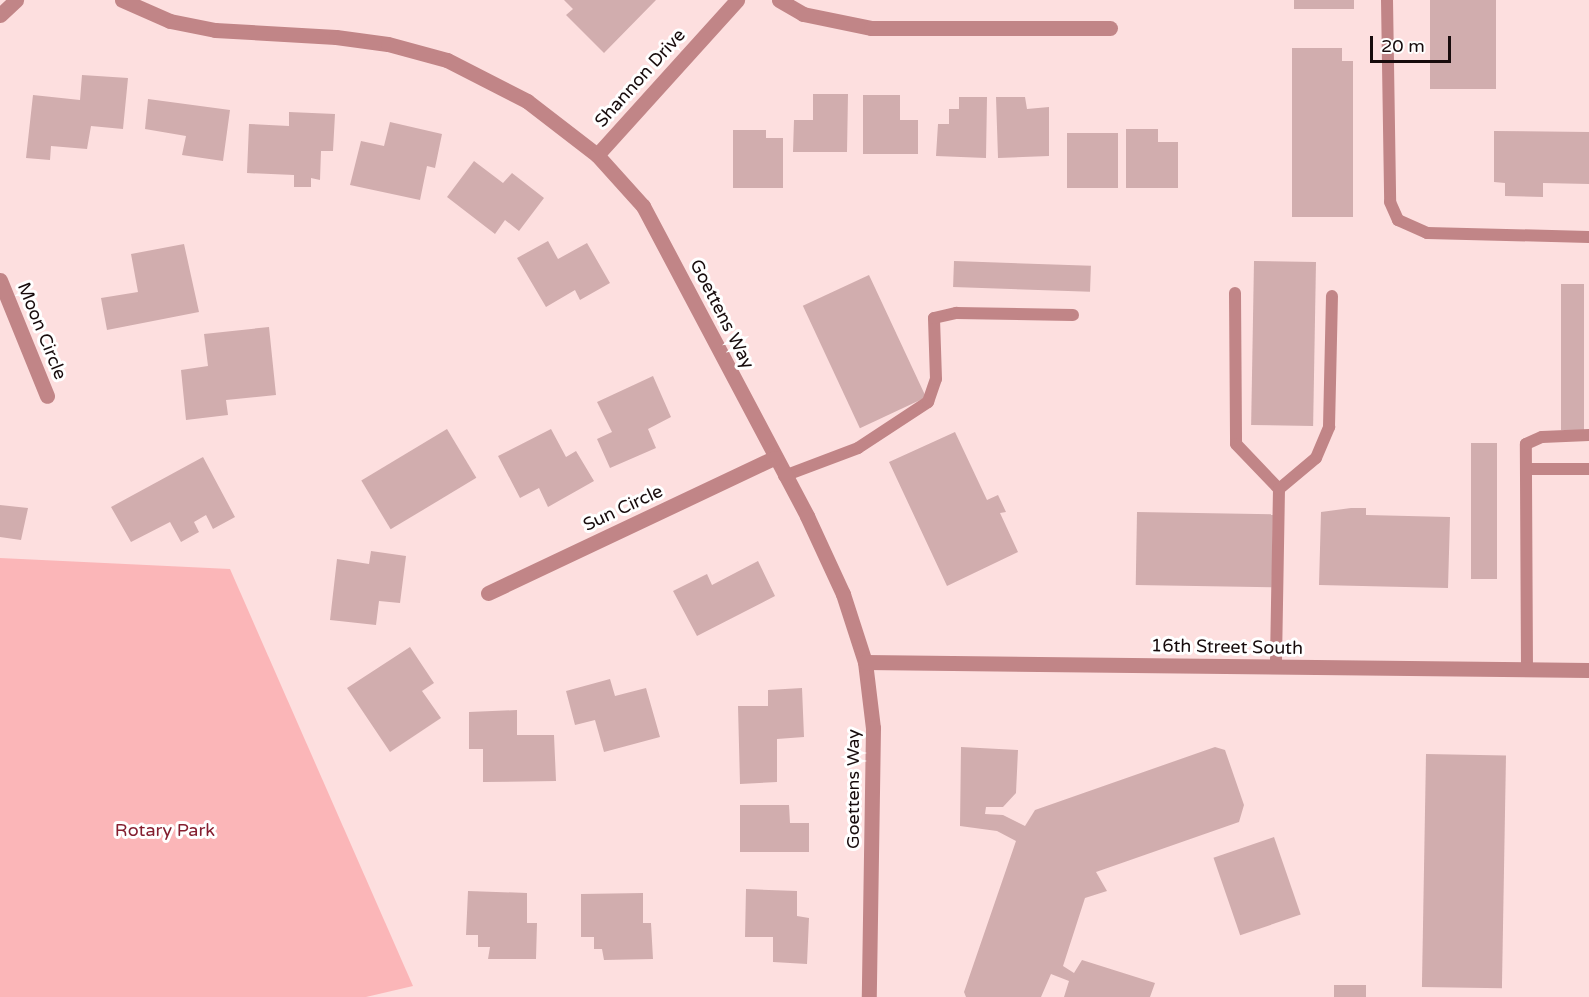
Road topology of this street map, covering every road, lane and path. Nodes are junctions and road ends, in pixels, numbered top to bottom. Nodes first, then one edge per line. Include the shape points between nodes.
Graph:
1 (16, 0) edge
2 (122, 0) edge
3 (737, 0) edge
4 (778, 0) edge
5 (1387, 0) edge
6 (0, 15) edge
7 (1110, 28) dead end
8 (597, 155) junction
9 (1589, 237) edge
10 (0, 280) edge
11 (1235, 293) dead end
12 (1332, 296) dead end
13 (1073, 315) dead end
14 (47, 396) dead end
15 (1589, 435) edge
16 (774, 458) junction
17 (1526, 469) junction
18 (1589, 469) edge
19 (784, 476) junction
20 (1279, 489) junction
21 (488, 593) dead end
22 (865, 662) junction
23 (1276, 667) junction
24 (1527, 669) junction
25 (1589, 670) edge
26 (869, 997) edge

1 - 6 street
2 - 8 street, Goettens Way via 170,21 215,30 388,44 447,60 527,101
3 - 8 street, Shannon Drive
4 - 7 street via 803,14 871,28
5 - 9 lane via 1390,202 1398,220 1427,233
8 - 16 street, Goettens Way via 643,206
10 - 14 street, Moon Circle
11 - 20 lane via 1236,444
12 - 20 lane via 1329,427 1316,458
13 - 19 lane via 956,313 934,318 936,379 928,402 858,448
15 - 17 lane via 1542,437 1526,444
16 - 19 street, Goettens Way
16 - 21 street, Sun Circle
17 - 18 lane
17 - 24 lane
19 - 22 street, Goettens Way via 843,594
20 - 23 lane
22 - 23 street, 16th Street South
22 - 26 street, Goettens Way via 873,751
23 - 24 street, 16th Street South
24 - 25 street, 16th Street South

